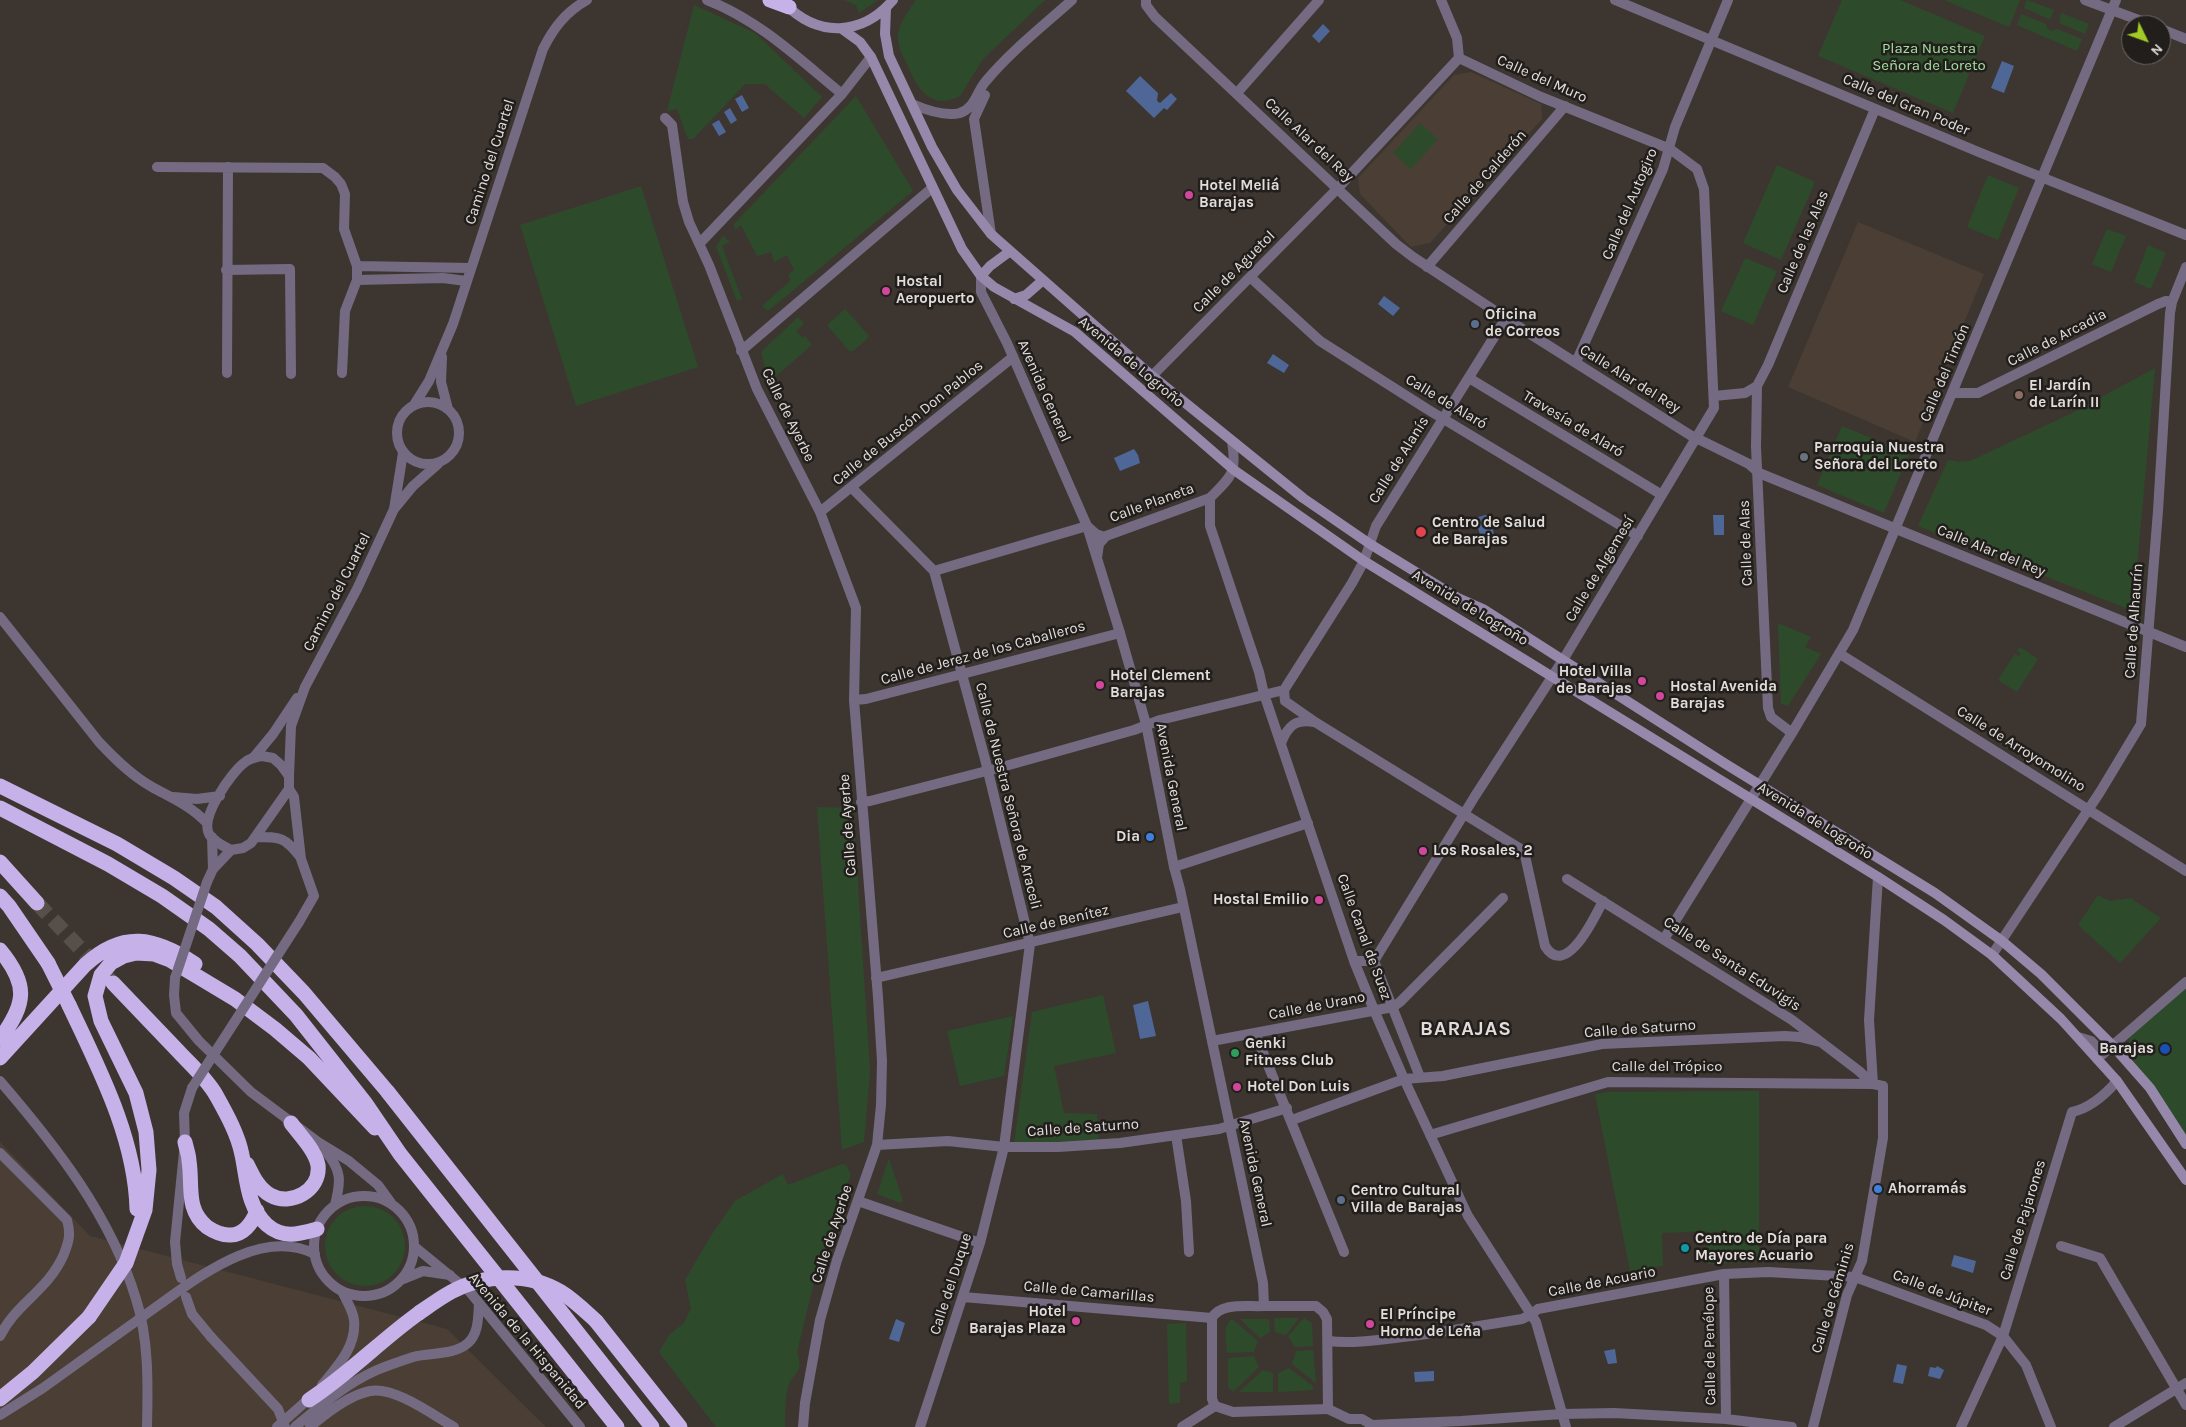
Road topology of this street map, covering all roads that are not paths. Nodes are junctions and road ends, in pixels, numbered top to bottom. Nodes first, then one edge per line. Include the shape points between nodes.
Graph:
1 (587, 0) edge
2 (707, 0) edge
3 (770, 0) edge
4 (893, 0) edge
5 (1072, 0) edge
6 (1146, 0) edge
7 (1319, 0) edge
8 (1441, 0) edge
9 (1615, 0) edge
10 (1728, 0) edge
11 (2086, 0) edge
12 (2116, 0) edge
13 (785, 4) edge
14 (886, 8) junction
15 (2111, 11) junction
16 (2129, 15) edge
17 (842, 30) junction
18 (2171, 33) edge
19 (2186, 39) edge
20 (1711, 40) junction
21 (871, 56) junction
22 (1460, 58) junction
23 (992, 75) junction
24 (1237, 93) junction
25 (842, 94) junction
26 (912, 104) junction
27 (1565, 106) junction
28 (1875, 109) junction
29 (665, 118) dead end
30 (1670, 149) junction
31 (157, 167) dead end
32 (228, 168) junction
33 (2042, 178) junction
34 (932, 188) junction
35 (1338, 188) junction
36 (991, 234) junction
37 (2186, 235) edge
38 (700, 243) junction
39 (1009, 252) junction
40 (357, 266) junction
41 (1427, 266) junction
42 (2186, 267) edge
43 (470, 268) junction
44 (226, 270) junction
45 (981, 276) junction
46 (1250, 278) junction
47 (357, 280) junction
48 (466, 281) junction
49 (1042, 281) junction
50 (1014, 299) junction
51 (2172, 302) junction
52 (1506, 318) junction
53 (443, 348) junction
54 (741, 351) junction
55 (1013, 357) junction
56 (1576, 362) junction
57 (227, 373) dead end
58 (342, 373) dead end
59 (290, 374) dead end
60 (1152, 376) junction
61 (1469, 378) junction
62 (1757, 386) junction
63 (1952, 393) junction
64 (1714, 396) junction
65 (414, 405) junction
66 (448, 409) junction
67 (1443, 419) junction
68 (1697, 439) junction
69 (1232, 441) junction
70 (403, 453) junction
71 (439, 463) junction
72 (1234, 470) junction
73 (1759, 473) junction
74 (852, 488) junction
75 (1662, 495) junction
76 (1210, 498) junction
77 (394, 509) junction
78 (820, 512) junction
79 (1087, 526) junction
80 (1895, 529) junction
81 (1638, 536) junction
82 (1104, 537) junction
83 (1370, 544) junction
84 (1097, 559) junction
85 (1364, 562) junction
86 (934, 571) junction
87 (0, 617) edge
88 (2148, 631) junction
89 (1120, 633) junction
90 (2186, 647) edge
91 (1840, 654) junction
92 (1563, 660) junction
93 (963, 674) junction
94 (1552, 676) junction
95 (305, 687) junction
96 (1284, 690) junction
97 (1264, 694) junction
98 (854, 700) junction
99 (1315, 722) junction
100 (1146, 724) junction
101 (1792, 733) junction
102 (1281, 742) junction
103 (254, 757) junction
104 (988, 770) junction
105 (289, 776) junction
106 (1760, 785) junction
107 (0, 786) edge
108 (289, 789) junction
109 (220, 796) junction
110 (170, 797) junction
111 (1751, 799) junction
112 (861, 802) junction
113 (0, 808) edge
114 (2088, 809) junction
115 (1463, 814) junction
116 (1308, 822) junction
117 (207, 823) junction
118 (212, 837) junction
119 (256, 837) junction
120 (231, 850) junction
121 (301, 859) junction
122 (0, 862) edge
123 (1174, 867) junction
124 (213, 869) junction
125 (2186, 871) edge
126 (1878, 877) junction
127 (1568, 879) dead end
128 (0, 896) edge
129 (1503, 898) dead end
130 (1603, 901) junction
131 (36, 903) tunnel mouth
132 (1183, 907) junction
133 (1664, 938) junction
134 (2002, 941) junction
135 (1030, 944) junction
136 (0, 950) edge
137 (1992, 955) junction
138 (1374, 960) junction
139 (1354, 961) junction
140 (876, 978) junction
141 (2186, 982) edge
142 (113, 983) tunnel mouth
143 (234, 999) junction
144 (1393, 1007) junction
145 (1374, 1010) junction
146 (1256, 1033) junction
147 (0, 1038) edge
148 (1212, 1041) junction
149 (1820, 1042) junction
150 (2113, 1046) junction
151 (2100, 1057) junction
152 (0, 1058) edge
153 (1420, 1077) junction
154 (1404, 1079) junction
155 (0, 1081) edge
156 (2117, 1081) junction
157 (1878, 1085) junction
158 (1287, 1108) junction
159 (1292, 1120) junction
160 (291, 1123) junction
161 (1229, 1124) junction
162 (1430, 1134) junction
163 (1176, 1135) junction
164 (185, 1142) junction
165 (318, 1142) junction
166 (2186, 1144) edge
167 (877, 1145) junction
168 (1004, 1147) junction
169 (0, 1153) edge
170 (242, 1154) junction
171 (400, 1154) junction
172 (2186, 1180) edge
173 (858, 1201) junction
174 (391, 1203) junction
175 (335, 1205) junction
176 (257, 1211) junction
177 (138, 1226) junction
178 (317, 1228) junction
179 (980, 1243) junction
180 (2062, 1246) dead end
181 (414, 1248) junction
182 (1189, 1252) dead end
183 (1344, 1252) dead end
184 (314, 1254) junction
185 (1724, 1274) junction
186 (451, 1275) junction
187 (1855, 1277) junction
188 (181, 1278) dead end
189 (402, 1279) junction
190 (342, 1291) junction
191 (186, 1297) dead end
192 (963, 1297) junction
193 (479, 1303) junction
194 (1264, 1306) junction
195 (1530, 1316) junction
196 (1212, 1318) junction
197 (0, 1336) edge
198 (2003, 1336) junction
199 (1328, 1340) junction
200 (2186, 1383) edge
201 (2176, 1390) junction
202 (0, 1399) edge
203 (309, 1400) junction
204 (2186, 1404) edge
205 (1215, 1406) junction
206 (1328, 1408) junction
207 (1562, 1414) junction
208 (0, 1415) edge
209 (1726, 1419) junction
210 (1461, 1424) edge
211 (1372, 1426) edge
212 (147, 1427) edge
213 (277, 1427) edge
214 (285, 1427) edge
215 (295, 1427) edge
216 (310, 1427) edge
217 (454, 1427) edge
218 (580, 1427) edge
219 (617, 1427) edge
220 (652, 1427) edge
221 (680, 1427) edge
222 (802, 1427) edge
223 (920, 1427) edge
224 (1182, 1427) edge
225 (1566, 1427) edge
226 (1792, 1427) edge
227 (1813, 1427) edge
228 (1960, 1427) edge
229 (2051, 1427) edge
230 (2114, 1427) edge

1 - 43 street, Camino del Cuartel via 558,23 543,49
2 - 25 street via 760,27
3 - 13 highway
4 - 14 main road
5 - 23 street
6 - 24 street, Calle Alar del Rey via 1155,18
7 - 24 street
8 - 22 street via 1457,38
9 - 20 street, Calle del Gran Poder
10 - 20 street, Calle del Autogiro
11 - 15 street
12 - 15 street, Calle del Timón
13 - 17 main road via 819,25
14 - 17 main road via 865,23
14 - 26 main road, Avenida de Logroño via 885,34 889,56
15 - 16 street
15 - 33 street, Calle del Timón
17 - 21 main road, Avenida de Logroño via 860,42
18 - 19 street
20 - 28 street, Calle del Gran Poder
20 - 30 street, Calle del Autogiro
21 - 25 street
21 - 34 main road, Avenida de Logroño
22 - 27 street, Calle del Muro
22 - 35 street, Calle de Aguetol
23 - 26 street via 970,108 959,113 938,113
23 - 36 street via 974,119
24 - 35 street, Calle Alar del Rey
25 - 38 street
26 - 36 main road, Avenida de Logroño via 945,171
27 - 30 street, Calle del Muro
27 - 41 street, Calle de Calderón
28 - 33 street, Calle del Gran Poder
28 - 62 street, Calle de las Alas
29 - 38 street, Calle de Ayerbe via 672,125 684,202
30 - 56 street, Calle del Autogiro
30 - 64 street, Calle de Algemesí via 1697,169 1704,189
31 - 32 street
32 - 40 street via 323,168 335,177 345,194 344,229
32 - 44 street
33 - 37 street, Calle del Gran Poder
33 - 63 street, Calle del Timón
34 - 45 main road, Avenida de Logroño via 962,249
34 - 54 street
35 - 41 street, Calle Alar del Rey via 1396,244
35 - 46 street, Calle de Aguetol
36 - 39 main road, Avenida de Logroño
38 - 54 street, Calle de Ayerbe
39 - 45 main road
39 - 49 main road, Avenida de Logroño
40 - 43 street
40 - 47 street
41 - 52 street, Calle Alar del Rey
42 - 51 street, Calle de Alhaurín
43 - 48 street, Camino del Cuartel
44 - 57 street
44 - 59 street via 290,270
45 - 50 main road, Avenida de Logroño
45 - 55 street, Avenida General via 981,292
46 - 60 street, Calle de Aguetol
46 - 67 street, Calle de Alaró via 1320,341
47 - 48 street via 443,278
47 - 58 street via 345,312
48 - 53 street, Camino del Cuartel
49 - 50 main road via 1026,296
49 - 60 main road, Avenida de Logroño
50 - 72 main road, Avenida de Logroño via 1075,332
51 - 63 street, Calle de Arcadia via 2158,304 1978,393
51 - 88 street, Calle de Alhaurín
52 - 56 street, Calle Alar del Rey
52 - 61 street, Calle de Alanís
53 - 65 street, Camino del Cuartel
53 - 66 street, Camino del Cuartel via 441,382
54 - 78 street, Calle de Ayerbe via 756,388
55 - 74 street, Calle de Buscón Don Pablos
55 - 79 street, Avenida General
56 - 68 street, Calle Alar del Rey
60 - 69 main road, Avenida de Logroño
61 - 67 street, Calle de Alanís
61 - 75 street, Travesía de Alaró
62 - 64 street via 1745,393
62 - 73 street, Calle de Alas
63 - 80 street, Calle del Timón
64 - 68 street, Calle de Algemesí via 1714,408
65 - 66 street via 432,402
65 - 70 street via 404,412 396,429
66 - 71 street via 456,418 459,438 449,457
67 - 81 street, Calle de Alaró
67 - 83 street, Calle de Alanís via 1376,526
68 - 73 street, Calle Alar del Rey via 1749,464
68 - 75 street, Calle de Algemesí
69 - 72 street
69 - 83 main road, Avenida de Logroño via 1303,498
70 - 71 street via 419,464
70 - 77 street, Camino del Cuartel
71 - 77 street, Camino del Cuartel via 413,486
72 - 76 street
72 - 85 main road, Avenida de Logroño
73 - 80 street, Calle Alar del Rey
73 - 101 street, Calle de Alas via 1768,708 1771,718
74 - 78 street, Calle de Buscón Don Pablos
74 - 86 street, Calle de Nuestra Señora de Araceli
75 - 81 street, Calle de Algemesí
76 - 82 street, Calle Planeta
76 - 97 street, Calle Canal de Suez via 1210,526
77 - 95 street, Camino del Cuartel via 357,589
78 - 98 street, Calle de Ayerbe via 856,608
79 - 82 street, Calle Planeta
79 - 84 street, Avenida General
79 - 86 street
80 - 88 street, Calle Alar del Rey
80 - 91 street, Calle del Timón
81 - 92 street, Calle de Algemesí
82 - 84 street, Calle Planeta via 1099,544
83 - 85 street
83 - 92 main road, Avenida de Logroño via 1458,598 1483,609
84 - 89 street, Avenida General
85 - 94 main road, Avenida de Logroño
85 - 96 street
86 - 93 street, Calle de Nuestra Señora de Araceli
87 - 110 street via 115,759
88 - 90 street, Calle Alar del Rey
88 - 114 street, Calle de Alhaurín via 2141,724
89 - 93 street, Calle de Jerez de los Caballeros
89 - 100 street, Avenida General
91 - 101 street, Calle del Timón
91 - 114 street, Calle de Arroyomolino
92 - 94 street, Calle de Algemesí
92 - 106 main road, Avenida de Logroño
93 - 98 street, Calle de Jerez de los Caballeros
93 - 104 street, Calle de Nuestra Señora de Araceli
94 - 111 main road, Avenida de Logroño
94 - 115 street, Calle de Algemesí
95 - 103 street, Camino del Cuartel
95 - 105 street, Camino del Cuartel via 291,726
96 - 97 street
96 - 99 street via 1285,701
97 - 100 street
97 - 102 street, Calle Canal de Suez
98 - 112 street, Calle de Ayerbe
99 - 102 street via 1302,720 1293,725 1287,729
99 - 115 street
100 - 104 street
100 - 123 street, Avenida General
101 - 106 street, Calle del Timón
102 - 116 street, Calle Canal de Suez
103 - 105 street via 273,758
103 - 109 street, Camino del Cuartel via 242,764
104 - 112 street
104 - 135 street, Calle de Nuestra Señora de Araceli
105 - 108 street, Camino del Cuartel
106 - 111 street, Calle del Timón
106 - 134 main road, Avenida de Logroño via 1927,888
107 - 220 highway via 117,844 174,878 216,908 257,944 304,993 387,1091
108 - 119 street
108 - 121 street, Camino del Cuartel via 294,797
109 - 110 street
109 - 117 street, Camino del Cuartel via 210,810
110 - 117 street via 192,809
111 - 126 main road, Avenida de Logroño
111 - 133 street, Calle del Timón
112 - 140 street, Calle de Ayerbe
113 - 171 highway via 108,864 209,929 240,956 296,1015 366,1104
114 - 125 street, Calle de Arroyomolino
114 - 134 street, Calle de Alhaurín
115 - 130 street via 1524,851 1549,952 1561,954 1577,945
115 - 138 street, Calle de Algemesí
116 - 123 street
116 - 139 street, Calle Canal de Suez
117 - 118 street
118 - 120 street
118 - 124 street
119 - 120 street via 243,848
119 - 121 street via 284,839
120 - 124 street
121 - 164 street, bridge via 314,896 192,1088 184,1113
122 - 131 highway
123 - 132 street, Avenida General
124 - 160 street, bridge via 175,978 176,1013 187,1029 251,1092
126 - 137 main road, Avenida de Logroño
126 - 157 street, Calle de Géminis via 1869,1020
127 - 130 street, Calle de Santa Eduvigis
128 - 177 highway, bridge via 48,963 97,1065 131,1155 137,1186
129 - 144 street
130 - 133 street, Calle de Santa Eduvigis
132 - 135 street, Calle de Benítez
132 - 148 street, Avenida General
133 - 149 street, Calle de Santa Eduvigis via 1792,1020
134 - 137 street, Calle de Alhaurín
134 - 150 main road, Avenida de Logroño
135 - 140 street, Calle de Benítez
135 - 168 street, Calle de Nuestra Señora de Araceli
136 - 147 highway via 19,979 21,994 15,1019
137 - 151 main road, Avenida de Logroño
138 - 139 street
138 - 144 street
139 - 145 street, Calle Canal de Suez
140 - 167 street, Calle de Ayerbe via 882,1061
141 - 150 street
142 - 170 highway via 211,1087 228,1117
143 - 152 highway via 216,978 174,950 141,941 111,946 85,966
143 - 171 highway via 309,1058
143 - 177 highway via 170,960 154,954 124,956 111,963 101,975 95,996 96,1007 131,1080 144,1118 149,1170 145,1210
144 - 145 street, Calle de Urano
144 - 153 street
145 - 146 street, Calle de Urano
145 - 154 street, Calle Canal de Suez
146 - 148 street, Calle de Urano
146 - 158 street
148 - 161 street, Avenida General
149 - 153 street, Calle de Saturno via 1785,1036 1602,1044 1443,1076
149 - 157 street, Calle de Santa Eduvigis
150 - 151 street
150 - 166 main road, Avenida de Logroño via 2150,1088
151 - 156 main road, Avenida de Logroño
153 - 154 street, Calle de Saturno
154 - 159 street, Calle de Saturno
154 - 162 street, Calle Canal de Suez
155 - 212 street via 78,1180 111,1233 137,1299 148,1389
156 - 172 main road, Avenida de Logroño
156 - 198 street, Calle de Pajarones via 2084,1110 2072,1112
157 - 162 street, Calle del Trópico via 1608,1082
157 - 187 street, Calle de Géminis via 1883,1138 1862,1261
158 - 159 street
158 - 161 street, Calle de Saturno
159 - 183 street
160 - 165 street
160 - 170 highway via 315,1156 318,1166 317,1175 305,1193 286,1199 270,1195 256,1181
161 - 163 street, Calle de Saturno
161 - 194 street, Avenida General via 1263,1283
162 - 195 street, Calle Canal de Suez via 1468,1216
163 - 168 street, Calle de Saturno via 1120,1143
163 - 182 street via 1186,1201
164 - 176 highway via 190,1162 193,1208 196,1216 210,1230 230,1235 247,1228
164 - 188 street via 175,1242
165 - 174 street via 349,1161 378,1185
165 - 175 street via 336,1163 340,1177
167 - 168 street, Calle de Saturno via 948,1141
167 - 173 street, Calle de Ayerbe
168 - 179 street, Calle del Duque
169 - 197 street via 67,1220 70,1231 58,1269 13,1316
170 - 176 highway via 247,1186
171 - 219 highway
173 - 179 street
173 - 222 street, Calle de Ayerbe via 820,1320
174 - 175 street via 363,1196 348,1198
174 - 181 street via 408,1222
175 - 178 street
176 - 178 highway via 266,1224 282,1233 300,1234
177 - 202 highway, bridge via 126,1263 89,1317 33,1372
178 - 184 street
179 - 192 street, Calle del Duque
180 - 201 street via 2100,1258
181 - 186 street, Avenida de la Hispanidad
181 - 189 street via 411,1264
184 - 190 street via 329,1282
184 - 208 street, bridge via 290,1246 255,1250 200,1276
185 - 187 street, Calle de Acuario via 1768,1272
185 - 195 street, Calle de Acuario via 1538,1309
185 - 209 street, Calle de Penélope
186 - 189 street, Avenida de la Hispanidad via 423,1271
186 - 193 street, Avenida de la Hispanidad
187 - 198 street, Calle de Júpiter via 1986,1325
187 - 227 street, Calle de Géminis via 1847,1295
189 - 190 street via 390,1289 374,1295 357,1296
190 - 203 street via 354,1320 350,1344 336,1369
191 - 214 street, bridge via 195,1318 278,1409
192 - 196 street, Calle de Camarillas
192 - 223 street, Calle del Duque
193 - 215 street via 476,1332 470,1342 452,1351 415,1357 376,1371 341,1391
193 - 218 street, Avenida de la Hispanidad
194 - 196 street via 1223,1308
194 - 199 street via 1316,1306 1327,1319
195 - 199 street, Calle de Acuario via 1406,1336 1346,1343
195 - 207 street, Calle Canal de Suez via 1536,1322
196 - 205 street via 1212,1399
198 - 228 street, Calle de Pajarones
198 - 229 street, Calle de Júpiter via 2026,1365
199 - 206 street
200 - 201 street
201 - 204 street
201 - 230 street
203 - 213 street
203 - 221 highway, bridge via 398,1328 450,1292 468,1284 504,1278 526,1279 560,1291 596,1321
205 - 206 street via 1233,1412
205 - 224 street
206 - 211 street via 1349,1419 1362,1419
207 - 209 street via 1657,1414
207 - 210 street
207 - 225 street, Calle Canal de Suez
209 - 226 street
210 - 211 street
216 - 217 street via 326,1414 370,1391 382,1391 406,1399

